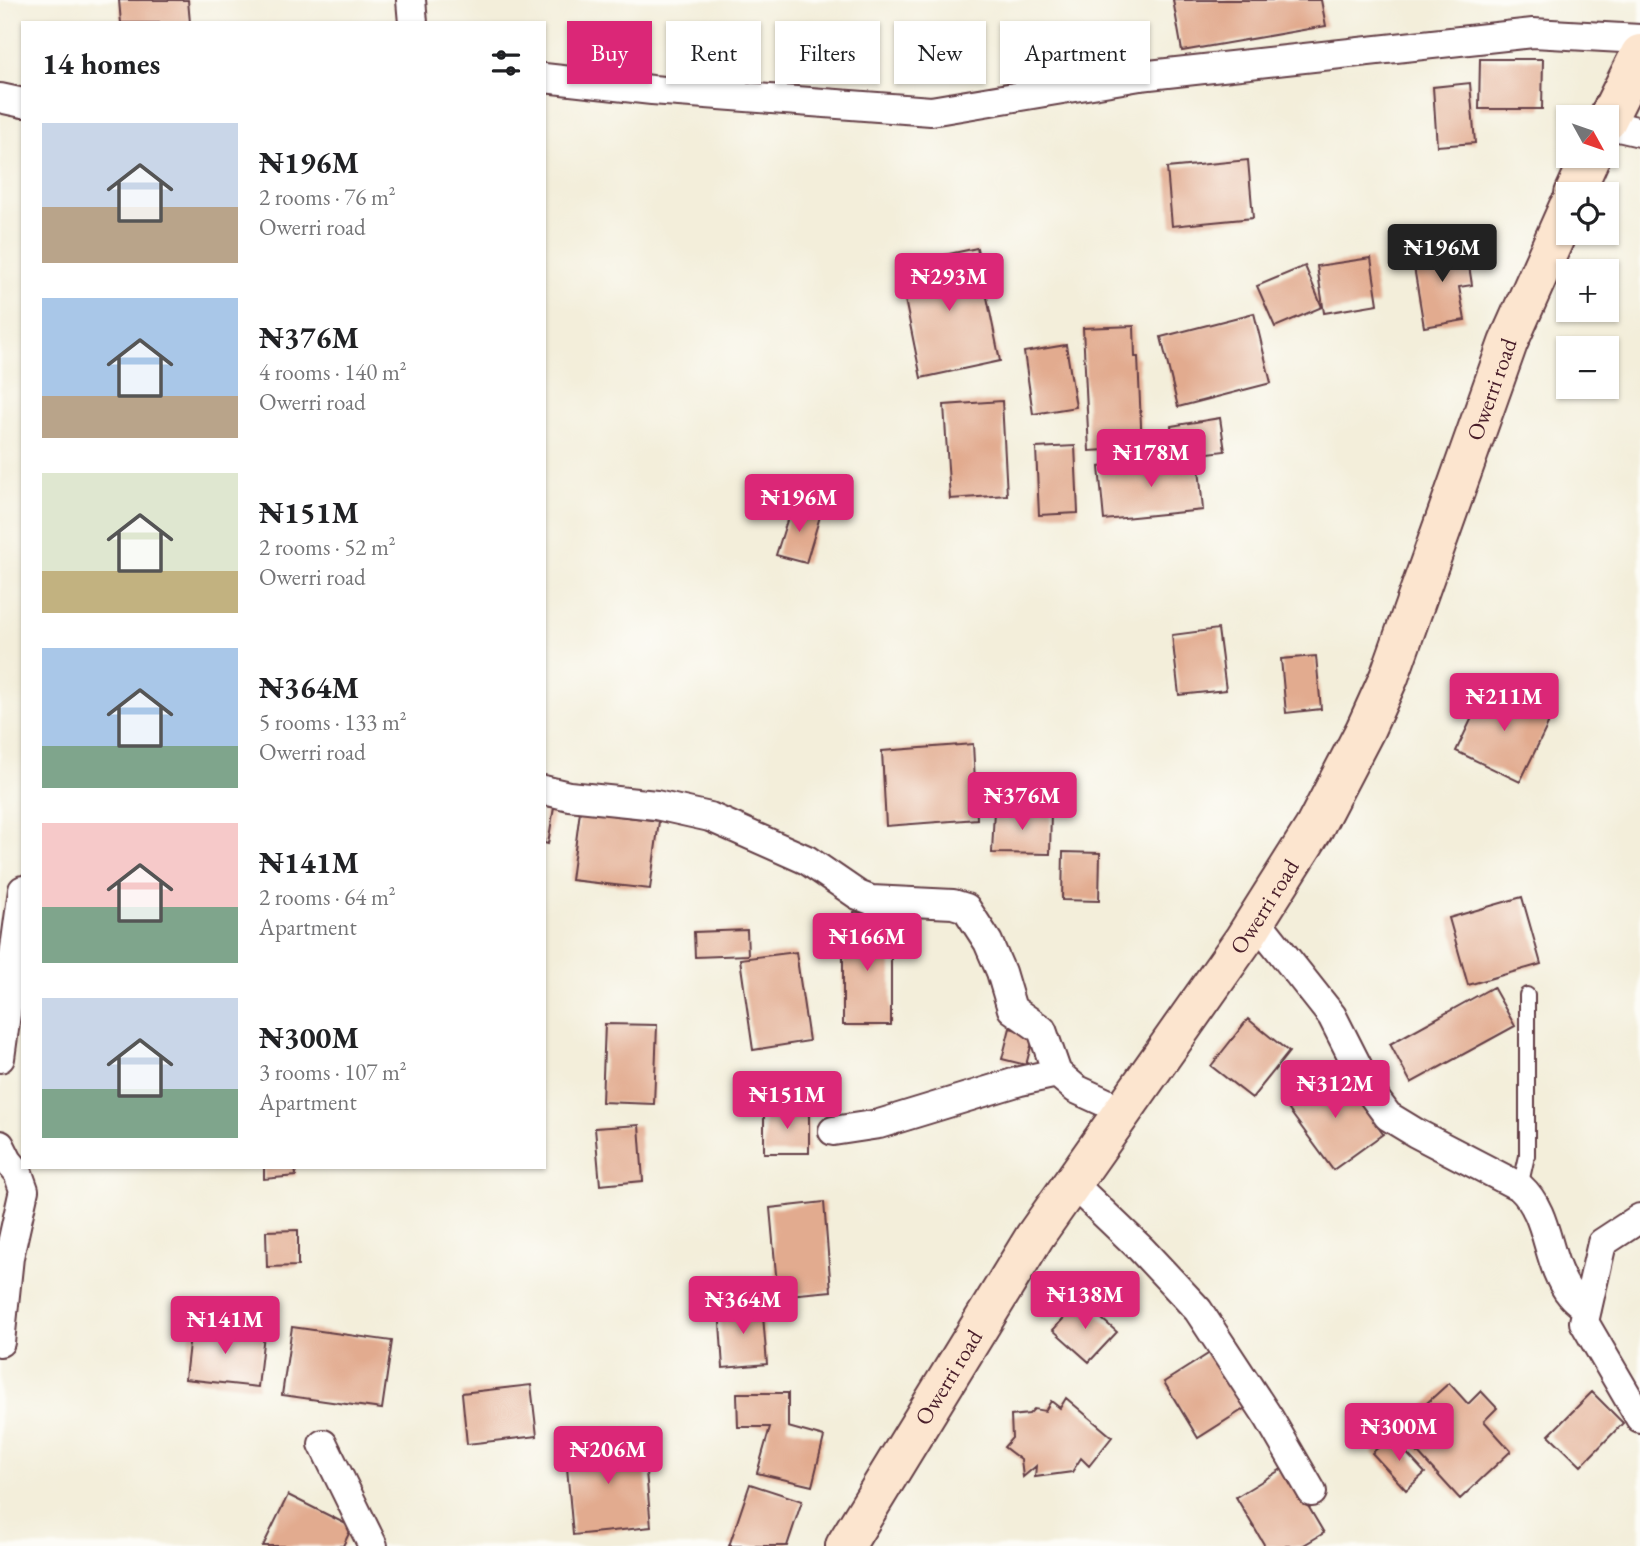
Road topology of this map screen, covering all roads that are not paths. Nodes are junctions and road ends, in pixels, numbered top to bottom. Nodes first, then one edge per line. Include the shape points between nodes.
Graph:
1 (411, 0) edge
2 (414, 21) edge
3 (1640, 39) edge
4 (1640, 54) edge
5 (546, 78) edge
6 (0, 98) edge
7 (21, 103) edge
8 (1615, 105) edge
9 (1619, 126) edge
10 (1640, 132) edge
11 (1556, 235) edge
12 (546, 790) edge
13 (21, 905) edge
14 (1256, 920) junction
15 (1527, 995) dead end
16 (0, 1058) edge
17 (1057, 1073) junction
18 (1124, 1111) junction
19 (833, 1131) dead end
20 (0, 1145) edge
21 (1072, 1183) junction
22 (1520, 1186) junction
23 (1640, 1218) edge
24 (1587, 1309) junction
25 (0, 1342) edge
26 (1640, 1418) edge
27 (323, 1444) dead end
28 (1312, 1492) dead end
29 (373, 1546) edge
30 (845, 1546) edge

1 - 2 street
3 - 5 street via 1533,33 1140,76 931,111
4 - 8 main road
6 - 7 street
9 - 10 street
11 - 14 main road, Owerri road via 1508,343 1389,677 1314,828
12 - 17 street via 710,817 807,860 866,898 966,908 988,943 1012,1009 1042,1030
13 - 16 street
14 - 18 main road, Owerri road
14 - 22 street via 1332,1016 1371,1093 1388,1116
15 - 22 lane via 1527,1156
17 - 18 street via 1076,1089
17 - 19 street via 878,1124
18 - 21 main road, Owerri road
20 - 25 street via 24,1190 9,1257
21 - 28 street via 1198,1310
21 - 30 main road, Owerri road
22 - 24 street via 1536,1204 1560,1278
23 - 24 street via 1602,1243
24 - 26 street via 1584,1322
27 - 29 street

